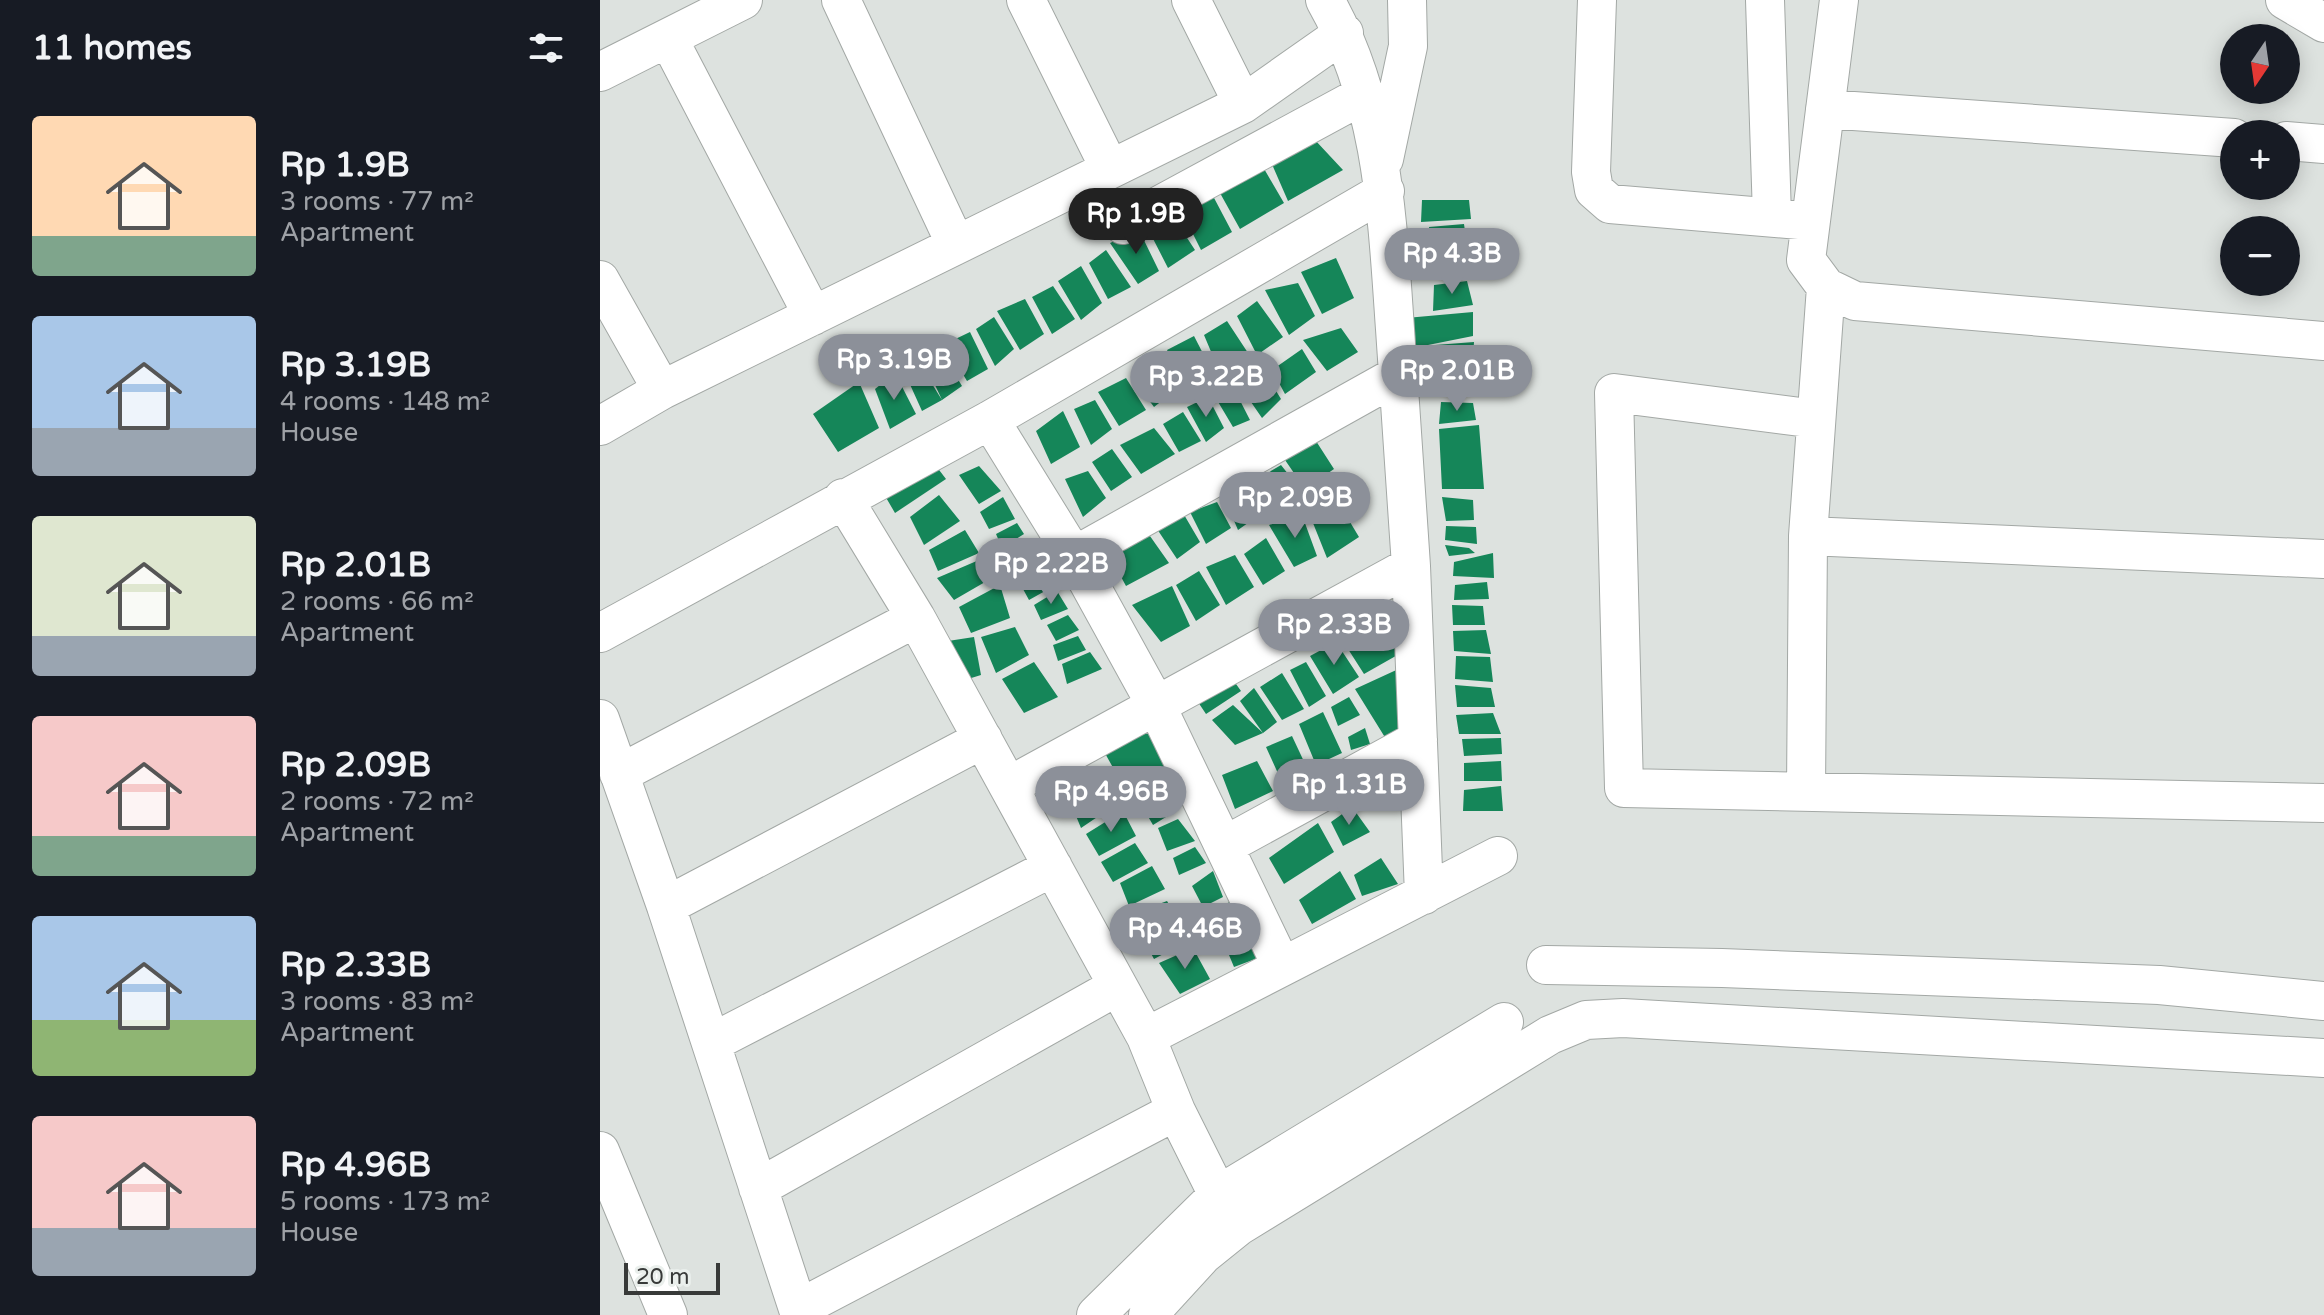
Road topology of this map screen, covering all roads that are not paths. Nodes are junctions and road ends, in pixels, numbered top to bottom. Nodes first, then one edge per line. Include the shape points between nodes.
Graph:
1 (841, 0) edge
2 (1026, 0) edge
3 (1191, 0) edge
4 (1325, 0) edge
5 (1407, 0) edge
6 (1597, 0) edge
7 (1765, 0) edge
8 (1839, 0) edge
9 (2285, 0) edge
10 (728, 4) edge
11 (2324, 23) edge
12 (1344, 33) junction
13 (668, 38) junction
14 (600, 72) edge
15 (1365, 94) junction
16 (1243, 104) junction
17 (1825, 109) junction
18 (2220, 137) edge
19 (2300, 142) edge
20 (2324, 144) edge
21 (1110, 169) junction
22 (1383, 182) junction
23 (1772, 216) junction
24 (1811, 221) junction
25 (1123, 225) dead end
26 (956, 245) junction
27 (600, 280) edge
28 (1826, 287) junction
29 (813, 316) junction
30 (2324, 341) edge
31 (1398, 375) junction
32 (662, 390) junction
33 (1816, 419) junction
34 (990, 420) junction
35 (600, 426) edge
36 (843, 498) junction
37 (1808, 536) junction
38 (1074, 556) junction
39 (2324, 559) edge
40 (1411, 566) junction
41 (916, 618) junction
42 (600, 633) edge
43 (1156, 705) junction
44 (600, 719) edge
45 (983, 739) junction
46 (1418, 740) junction
47 (619, 774) junction
48 (1009, 786) junction
49 (1806, 792) junction
50 (2324, 803) edge
51 (1224, 846) junction
52 (1498, 856) dead end
53 (1053, 867) junction
54 (1424, 895) junction
55 (666, 906) junction
56 (1546, 965) dead end
57 (1282, 967) junction
58 (1118, 986) junction
59 (2324, 1001) edge
60 (1504, 1022) dead end
61 (1146, 1037) junction
62 (711, 1043) junction
63 (2324, 1058) edge
64 (1176, 1111) junction
65 (600, 1151) edge
66 (758, 1188) junction
67 (1228, 1210) junction
68 (799, 1312) edge
69 (668, 1315) edge
70 (1096, 1315) edge
71 (1148, 1315) edge

1 - 26 street
2 - 21 street
3 - 16 street
4 - 12 street
5 - 22 street via 1408,46
6 - 23 street via 1594,190 1610,204
7 - 23 street
8 - 17 street
9 - 11 street
10 - 13 street
12 - 15 street
12 - 16 street
13 - 14 street
13 - 29 street
15 - 22 street
15 - 25 street
16 - 21 street
17 - 18 street
17 - 24 street
19 - 20 street
21 - 26 street
22 - 31 street
22 - 34 street
23 - 24 street
24 - 28 street via 1806,260
26 - 29 street
27 - 32 street
28 - 30 street via 1855,301
28 - 33 street
29 - 32 street
31 - 38 street
31 - 40 street
32 - 35 street
33 - 37 street
33 - 49 street via 1614,393 1624,788
34 - 36 street
34 - 38 street
36 - 41 street
36 - 42 street
37 - 39 street
37 - 49 street
38 - 43 street
40 - 43 street
40 - 46 street
41 - 45 street
41 - 47 street
43 - 48 street
43 - 51 street
44 - 47 street
45 - 48 street
45 - 55 street
46 - 51 street
46 - 54 street
47 - 55 street
48 - 53 street
49 - 50 street
51 - 57 street
52 - 54 street
53 - 58 street
53 - 62 street
54 - 57 street
55 - 62 street
56 - 59 street via 2159,985
57 - 61 street
58 - 61 street
58 - 66 street
60 - 67 street
61 - 64 street
62 - 66 street
63 - 67 street via 1586,1020
64 - 67 street
64 - 68 street
65 - 69 street
66 - 68 street
67 - 70 street
67 - 71 street via 1203,1255

